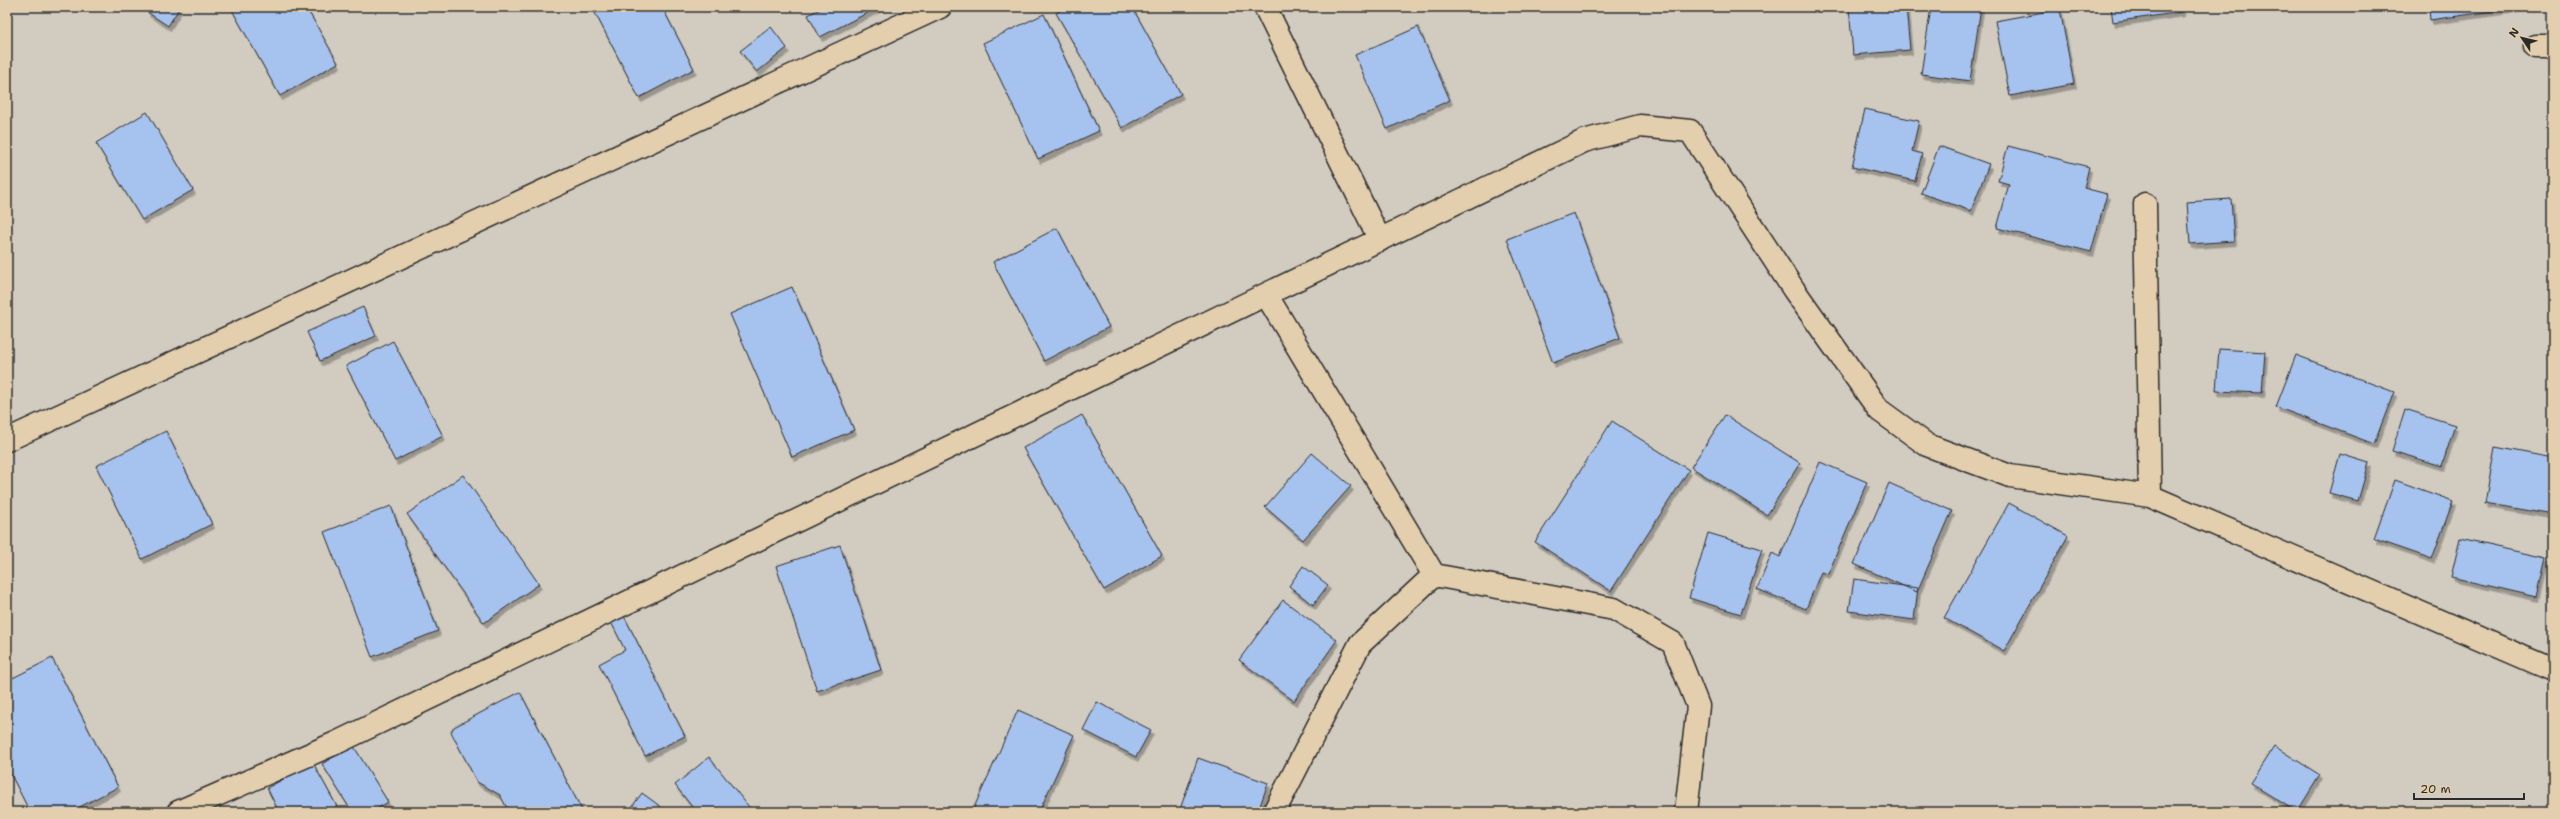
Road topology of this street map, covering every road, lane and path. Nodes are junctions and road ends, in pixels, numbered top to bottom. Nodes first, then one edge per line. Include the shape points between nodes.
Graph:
1 (940, 7) edge
2 (1265, 7) edge
3 (2145, 204) dead end
4 (1380, 240) junction
5 (1266, 296) junction
6 (7, 440) edge
7 (2150, 496) junction
8 (1434, 575) junction
9 (2553, 670) edge
10 (178, 812) edge
11 (1274, 812) edge
12 (1686, 812) edge

1 - 6 street
2 - 4 street
3 - 7 street
4 - 5 street
4 - 7 street via 1584,141 1640,126 1690,131 1794,290 1879,410 1927,445 2010,476
5 - 8 street
5 - 10 street via 345,739
7 - 9 street
8 - 11 street via 1360,644
8 - 12 street via 1614,609 1673,643 1698,706

